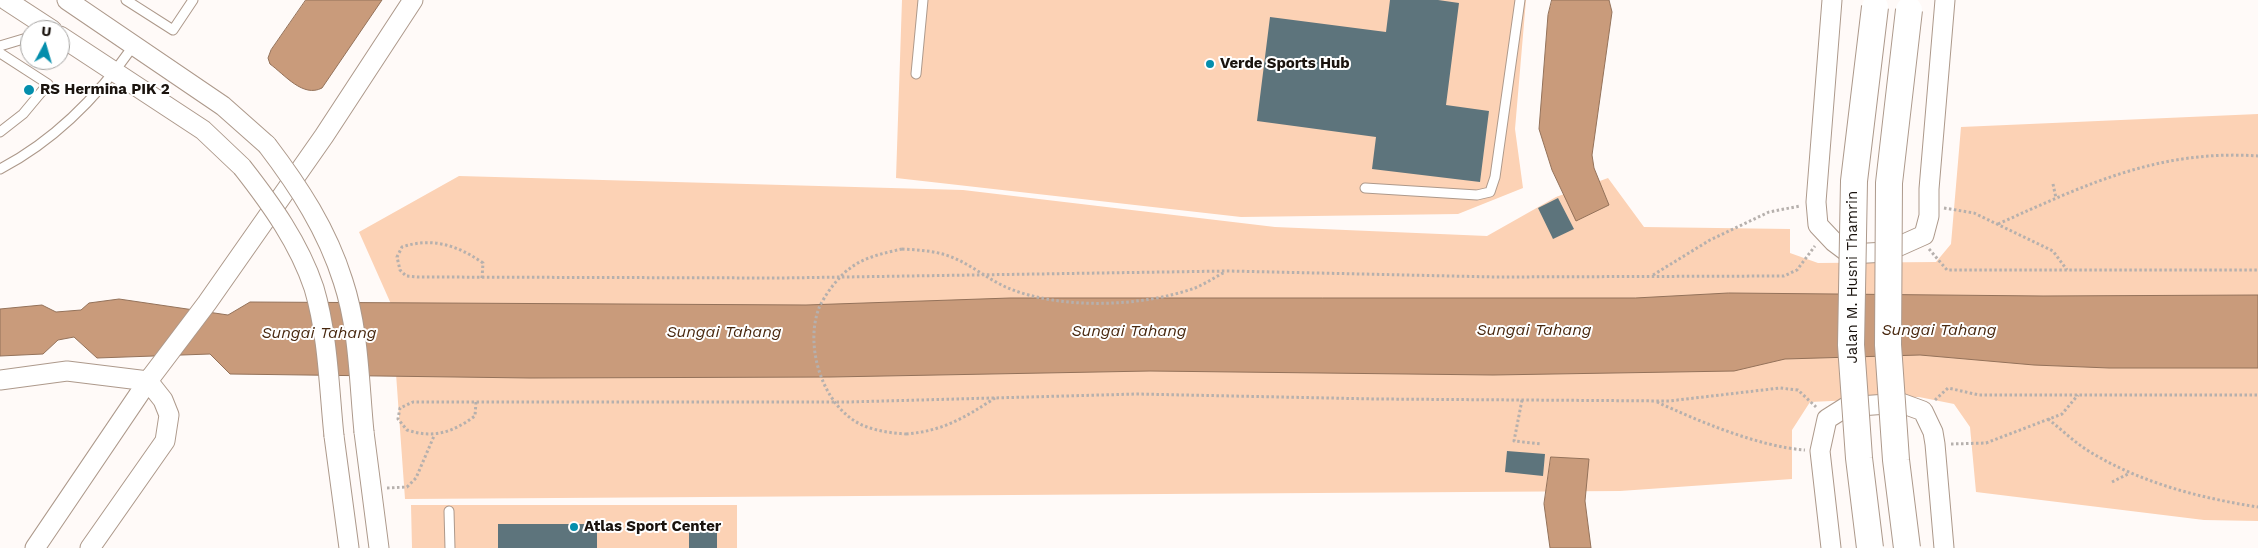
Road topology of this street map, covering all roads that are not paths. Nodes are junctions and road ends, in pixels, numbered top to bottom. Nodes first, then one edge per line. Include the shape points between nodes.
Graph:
1 (6, 0) edge
2 (67, 0) edge
3 (126, 0) edge
4 (193, 0) edge
5 (413, 0) edge
6 (923, 0) edge
7 (1520, 0) edge
8 (1832, 0) edge
9 (1945, 0) edge
10 (1875, 7) dead end
11 (1909, 10) dead end
12 (36, 20) edge
13 (20, 42) edge
14 (70, 43) edge
15 (134, 45) junction
16 (1, 53) edge
17 (115, 72) junction
18 (916, 74) dead end
19 (0, 132) edge
20 (0, 169) edge
21 (1365, 188) dead end
22 (0, 380) edge
23 (148, 381) junction
24 (449, 510) dead end
25 (35, 548) edge
26 (90, 548) edge
27 (349, 548) edge
28 (379, 548) edge
29 (450, 548) edge
30 (1831, 548) edge
31 (1870, 548) edge
32 (1907, 548) edge
33 (1944, 548) edge

1 - 12 street
2 - 15 street
3 - 4 lane via 173,30
5 - 23 street via 324,136
6 - 18 lane
7 - 21 lane via 1495,177 1490,192 1477,195
8 - 9 street via 1816,202 1818,226 1850,254 1886,252 1924,235
10 - 31 main road, Jalan M. Husni Thamrin, bridge via 1854,181 1851,345 1859,458
11 - 32 main road, bridge via 1889,183 1888,231 1888,345 1896,460
13 - 16 lane
14 - 17 street
15 - 17 lane
15 - 28 street, bridge via 223,106 267,146 298,187 324,231 344,281 354,333
16 - 19 lane via 48,84 23,114
17 - 20 lane via 54,133 26,156
17 - 27 street, bridge via 203,130 242,167 274,209 296,248 314,289 324,338
22 - 23 street via 67,371
23 - 25 street
23 - 26 street via 164,400 169,415 165,441
24 - 29 lane
30 - 33 street via 1820,451 1827,418 1846,407 1901,403 1923,411 1933,432

